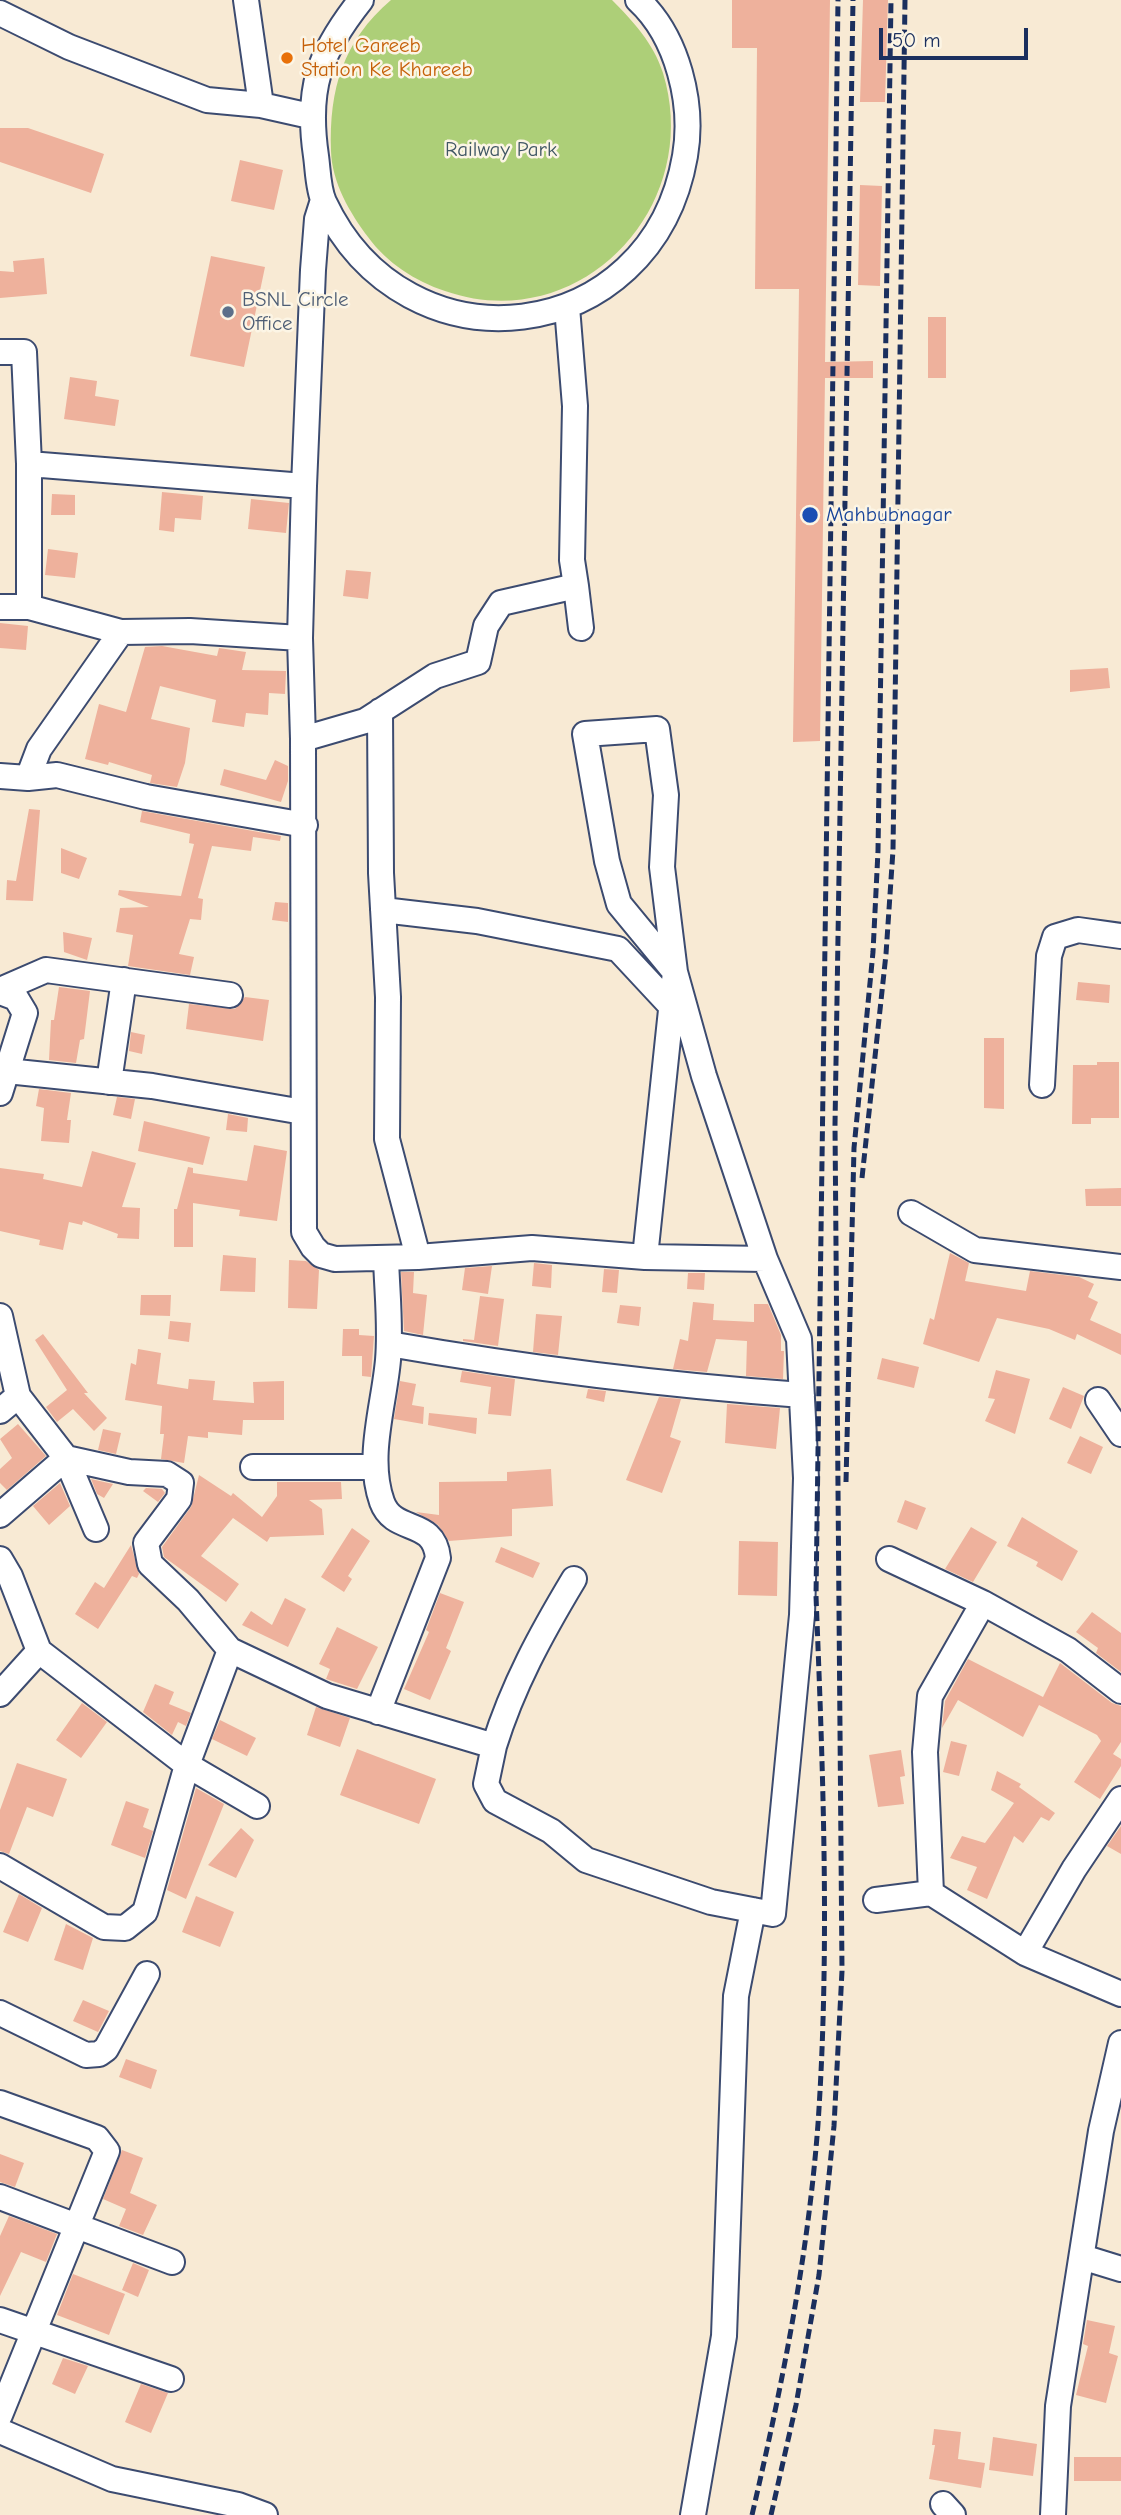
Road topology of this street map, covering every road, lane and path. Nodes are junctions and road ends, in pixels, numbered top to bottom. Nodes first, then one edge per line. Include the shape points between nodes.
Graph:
1 (246, 0) edge
2 (361, 0) edge
3 (638, 0) edge
4 (0, 13) edge
5 (261, 105) junction
6 (310, 116) junction
7 (323, 200) junction
8 (567, 307) junction
9 (0, 352) edge
10 (29, 464) junction
11 (304, 486) junction
12 (576, 586) junction
13 (0, 607) edge
14 (29, 607) junction
15 (581, 628) dead end
16 (121, 632) junction
17 (300, 638) junction
18 (380, 711) junction
19 (303, 739) junction
20 (0, 776) edge
21 (28, 778) junction
22 (305, 825) junction
23 (383, 910) junction
24 (1121, 936) edge
25 (675, 972) junction
26 (124, 980) junction
27 (0, 991) edge
28 (230, 995) dead end
29 (672, 1007) junction
30 (4, 1082) edge
31 (109, 1082) junction
32 (1042, 1085) dead end
33 (303, 1112) junction
34 (911, 1213) dead end
35 (645, 1257) junction
36 (386, 1258) junction
37 (418, 1258) junction
38 (765, 1259) junction
39 (1121, 1267) edge
40 (0, 1316) edge
41 (388, 1344) junction
42 (802, 1395) junction
43 (1098, 1400) dead end
44 (9, 1404) edge
45 (1121, 1434) edge
46 (66, 1458) junction
47 (253, 1467) dead end
48 (375, 1468) junction
49 (0, 1515) edge
50 (96, 1529) dead end
51 (0, 1559) edge
52 (889, 1559) dead end
53 (574, 1579) dead end
54 (983, 1603) junction
55 (230, 1650) junction
56 (39, 1651) junction
57 (1121, 1690) edge
58 (0, 1694) edge
59 (377, 1712) junction
60 (494, 1746) junction
61 (187, 1765) junction
62 (1121, 1799) edge
63 (257, 1806) dead end
64 (0, 1866) edge
65 (931, 1893) junction
66 (876, 1900) dead end
67 (753, 1910) junction
68 (1025, 1953) junction
69 (147, 1974) dead end
70 (1121, 1994) edge
71 (0, 2012) edge
72 (1121, 2043) edge
73 (0, 2103) edge
74 (0, 2197) edge
75 (75, 2225) junction
76 (1082, 2256) junction
77 (172, 2262) dead end
78 (1121, 2269) edge
79 (0, 2320) edge
80 (36, 2332) junction
81 (171, 2379) dead end
82 (0, 2415) edge
83 (0, 2431) edge
84 (265, 2515) edge
85 (693, 2515) edge
86 (1054, 2515) edge

1 - 5 street
2 - 6 street via 338,29 319,71
3 - 8 street via 668,43 684,89 689,137 680,184 660,229 630,266 601,290
4 - 5 street via 69,47 207,100
5 - 6 street
6 - 7 street
7 - 8 street via 353,251 397,290 451,314 510,319
7 - 11 street via 313,271
8 - 12 street via 575,406 572,560
9 - 10 street via 24,352
10 - 11 street
10 - 14 street
11 - 17 street
12 - 15 street
12 - 18 street via 501,603 486,626 478,662 435,676
13 - 14 street
14 - 16 street
16 - 17 street
16 - 21 street via 39,749
17 - 19 street
18 - 19 street via 365,721
18 - 23 street
19 - 22 street
20 - 21 street
21 - 22 street via 57,775 146,797
22 - 33 street
23 - 29 street via 477,921 618,949
23 - 37 street via 387,1139
24 - 32 street via 1078,930 1055,937 1049,956
25 - 25 street via 619,904 585,734 657,729 666,796 663,867
25 - 29 street
25 - 38 street
26 - 27 street via 47,970
26 - 28 street
26 - 31 street
27 - 30 street via 16,998 25,1013
29 - 35 street
30 - 31 street
31 - 33 street
33 - 36 street via 304,1232 321,1255
34 - 39 street via 975,1250
35 - 37 street via 532,1248
35 - 38 street
36 - 37 street
36 - 41 street
38 - 42 street via 799,1339
40 - 44 street
41 - 42 street via 673,1386
41 - 48 street
42 - 67 street via 806,1478 802,1615 773,1914
43 - 45 street
44 - 46 street
46 - 49 street
46 - 50 street
46 - 55 street via 130,1472 167,1474 181,1483 179,1499 146,1543 146,1551 150,1564
47 - 48 street
48 - 59 street via 383,1503 392,1518 427,1532 436,1543 438,1558
51 - 56 street
52 - 54 street
53 - 60 street via 527,1657
54 - 57 street via 1068,1650
54 - 65 street via 930,1696 925,1752
55 - 59 street via 327,1696
55 - 61 street
56 - 58 street
56 - 61 street
59 - 60 street
60 - 67 street via 486,1784 495,1801 551,1831 586,1860 711,1902
61 - 63 street
61 - 64 street via 145,1912 125,1928 104,1927
62 - 68 street
65 - 66 street
65 - 68 street
67 - 85 street via 736,1996 724,2336
68 - 70 street
69 - 71 street via 99,2054 86,2055
72 - 76 street via 1101,2131
73 - 75 street via 104,2144 107,2151
74 - 75 street
75 - 77 street
75 - 80 street
76 - 78 street
76 - 86 street via 1058,2406
79 - 80 street
80 - 81 street
80 - 82 street
83 - 84 street via 112,2479 238,2505

